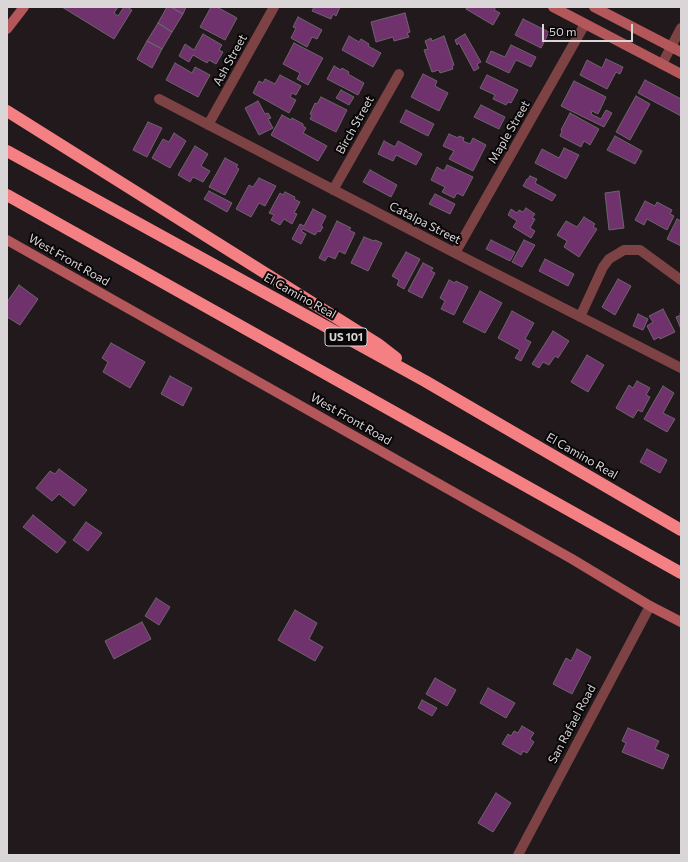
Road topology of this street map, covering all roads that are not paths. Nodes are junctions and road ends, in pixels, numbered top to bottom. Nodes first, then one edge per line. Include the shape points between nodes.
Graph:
1 (24, 7) edge
2 (274, 7) edge
3 (553, 7) edge
4 (594, 7) edge
5 (585, 24) junction
6 (681, 28) edge
7 (7, 29) edge
8 (671, 47) junction
9 (681, 52) edge
10 (662, 64) junction
11 (399, 74) dead end
12 (681, 74) edge
13 (158, 99) dead end
14 (7, 111) edge
15 (208, 125) junction
16 (7, 151) edge
17 (333, 190) junction
18 (7, 195) edge
19 (7, 240) edge
20 (455, 253) junction
21 (681, 280) edge
22 (580, 317) junction
23 (681, 368) edge
24 (425, 381) junction
25 (681, 530) edge
26 (681, 574) edge
27 (650, 606) junction
28 (681, 622) edge
29 (518, 855) edge

1 - 7 street
2 - 15 street, Ash Street
3 - 5 street
4 - 8 street
5 - 10 street
5 - 20 street, Maple Street
6 - 8 street
8 - 9 street
8 - 10 street
10 - 12 street
11 - 17 street, Birch Street
13 - 15 street, Catalpa Street
14 - 24 highway via 378,344
15 - 17 street, Catalpa Street
16 - 24 highway, El Camino Real / US 101
17 - 20 street, Catalpa Street
18 - 26 highway
19 - 27 street, West Front Road via 572,559
20 - 22 street, Catalpa Street
21 - 22 street via 640,250 624,250 609,259 603,267
22 - 23 street, Catalpa Street
24 - 25 highway, El Camino Real / US 101
27 - 28 street, West Front Road
27 - 29 street, San Rafael Road

